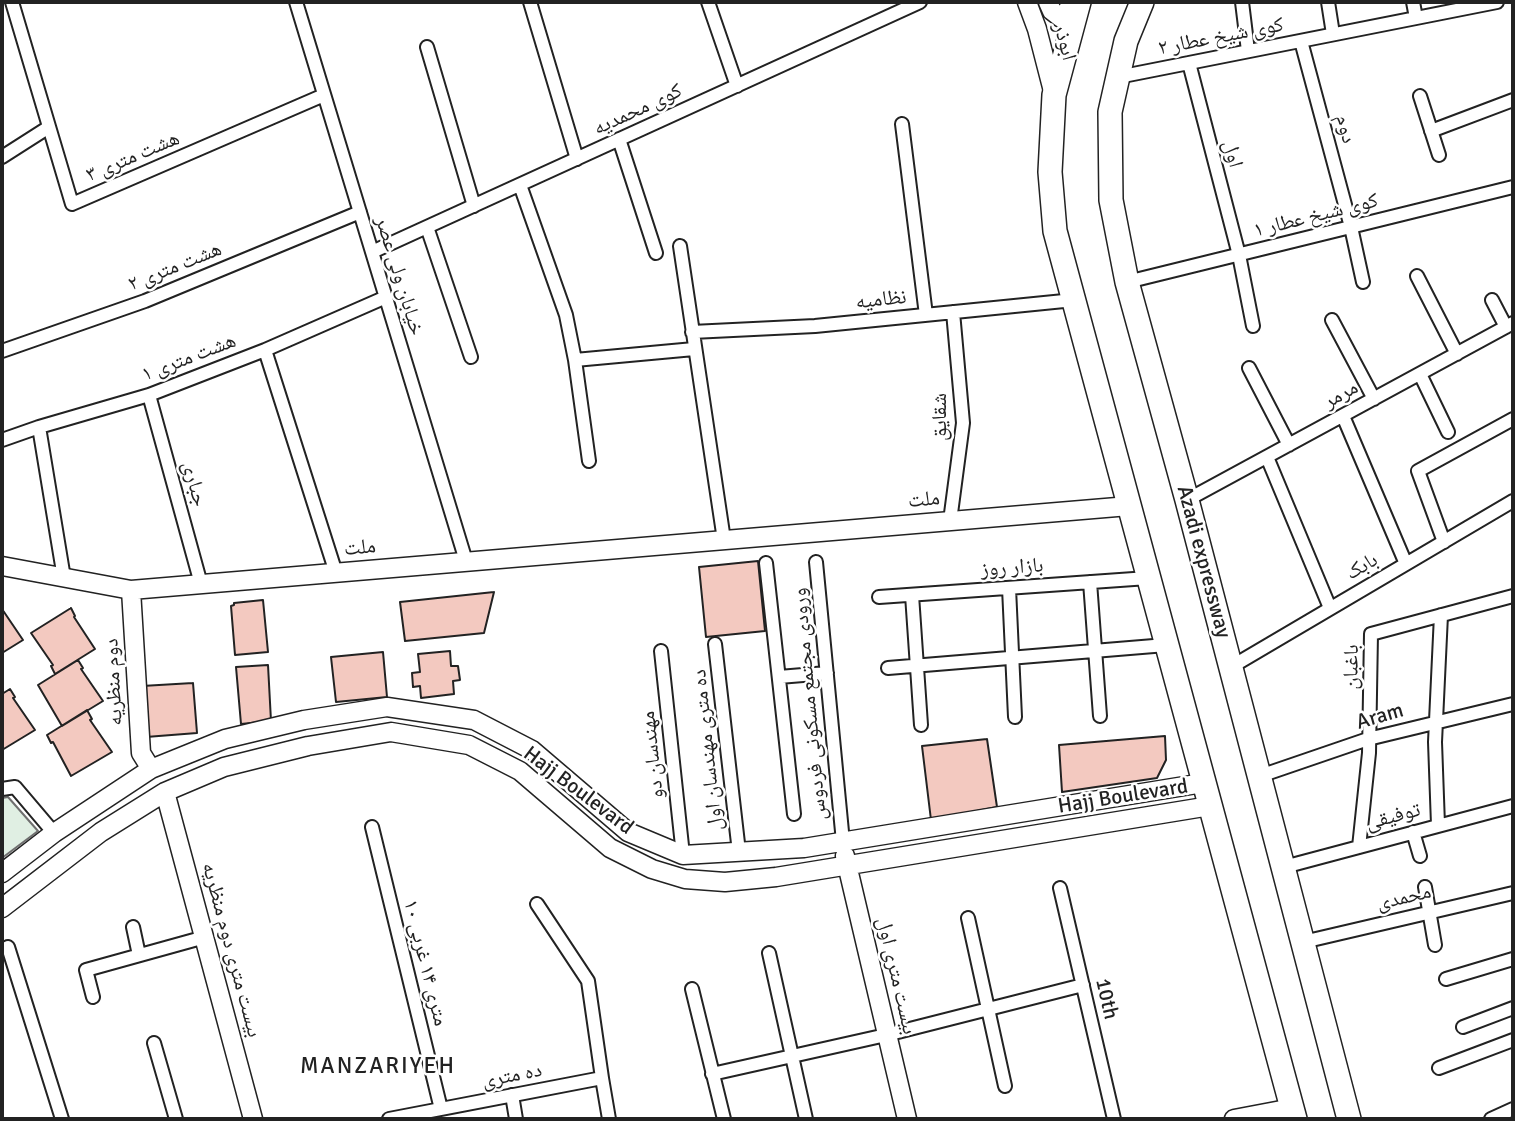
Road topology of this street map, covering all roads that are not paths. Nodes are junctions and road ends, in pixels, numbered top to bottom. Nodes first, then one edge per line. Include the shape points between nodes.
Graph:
1 (12, 2) edge
2 (296, 2) edge
3 (530, 2) edge
4 (708, 2) edge
5 (920, 2) edge
6 (1027, 2) edge
7 (1048, 2) edge
8 (1076, 2) edge
9 (1142, 2) edge
10 (1242, 2) edge
11 (1328, 2) edge
12 (1413, 2) edge
13 (1497, 2) edge
14 (1416, 18) junction
15 (1333, 34) junction
16 (1301, 41) junction
17 (427, 47) dead end
18 (1248, 51) junction
19 (1189, 63) junction
20 (1118, 77) junction
21 (737, 86) junction
22 (324, 95) junction
23 (1054, 95) junction
24 (1420, 96) dead end
25 (1513, 100) edge
26 (902, 124) dead end
27 (49, 127) junction
28 (1431, 131) junction
29 (619, 139) junction
30 (1439, 155) dead end
31 (2, 157) edge
32 (577, 159) junction
33 (520, 185) junction
34 (1513, 187) edge
35 (474, 206) junction
36 (360, 212) junction
37 (427, 227) junction
38 (1351, 227) junction
39 (680, 246) dead end
40 (372, 252) junction
41 (656, 253) dead end
42 (1239, 254) junction
43 (1418, 276) dead end
44 (1127, 282) junction
45 (1363, 282) dead end
46 (386, 297) junction
47 (1074, 300) junction
48 (1492, 300) dead end
49 (953, 312) junction
50 (926, 315) junction
51 (1332, 320) dead end
52 (1509, 325) edge
53 (1253, 326) dead end
54 (692, 332) junction
55 (694, 349) junction
56 (265, 350) junction
57 (2, 351) edge
58 (1457, 354) junction
59 (471, 357) dead end
60 (575, 360) junction
61 (1249, 368) dead end
62 (1420, 374) junction
63 (149, 395) junction
64 (1374, 399) junction
65 (1343, 416) junction
66 (1513, 419) edge
67 (39, 427) junction
68 (1448, 432) dead end
69 (2, 440) edge
70 (1289, 445) junction
71 (1267, 457) junction
72 (589, 461) dead end
73 (1187, 500) junction
74 (1513, 501) edge
75 (1129, 506) junction
76 (950, 521) junction
77 (724, 540) junction
78 (1444, 542) junction
79 (466, 561) junction
80 (816, 562) dead end
81 (766, 563) dead end
82 (1406, 564) junction
83 (2, 566) edge
84 (336, 573) junction
85 (64, 578) junction
86 (1148, 578) junction
87 (1090, 582) junction
88 (201, 584) junction
89 (1009, 588) junction
90 (131, 590) junction
91 (912, 595) junction
92 (1513, 596) edge
93 (879, 597) dead end
94 (1330, 608) junction
95 (1441, 615) junction
96 (715, 644) dead end
97 (1166, 645) junction
98 (661, 651) dead end
99 (1095, 651) junction
100 (1013, 658) junction
101 (917, 665) junction
102 (1231, 667) junction
103 (888, 668) dead end
104 (827, 673) junction
105 (779, 677) junction
106 (1513, 705) edge
107 (419, 712) junction
108 (1100, 716) dead end
109 (1015, 717) dead end
110 (1437, 721) junction
111 (921, 725) dead end
112 (415, 736) junction
113 (1368, 739) junction
114 (151, 769) junction
115 (1260, 776) junction
116 (1203, 783) junction
117 (2, 789) edge
118 (1170, 789) junction
119 (165, 792) junction
120 (1210, 806) junction
121 (1513, 806) edge
122 (1176, 811) junction
123 (794, 814) dead end
124 (1438, 825) junction
125 (372, 827) dead end
126 (1413, 832) junction
127 (54, 833) junction
128 (843, 842) junction
129 (1359, 846) junction
130 (739, 852) junction
131 (683, 855) junction
132 (1420, 856) dead end
133 (846, 866) junction
134 (1284, 867) junction
135 (2, 873) edge
136 (1060, 887) dead end
137 (1425, 887) dead end
138 (1513, 893) edge
139 (537, 904) dead end
140 (2, 908) edge
141 (1430, 912) junction
142 (968, 918) dead end
143 (133, 927) dead end
144 (205, 937) junction
145 (1303, 942) junction
146 (1435, 945) dead end
147 (8, 947) dead end
148 (769, 953) dead end
149 (139, 955) junction
150 (1513, 959) edge
151 (1446, 979) dead end
152 (1083, 985) junction
153 (692, 989) dead end
154 (93, 997) dead end
155 (1513, 1008) edge
156 (989, 1009) junction
157 (1463, 1027) dead end
158 (886, 1035) junction
159 (1513, 1040) edge
160 (154, 1043) dead end
161 (792, 1056) junction
162 (1439, 1068) dead end
163 (712, 1074) junction
164 (602, 1078) junction
165 (1005, 1086) dead end
166 (512, 1096) junction
167 (441, 1109) junction
168 (1513, 1109) edge
169 (1349, 1113) edge
170 (1293, 1114) edge
171 (415, 1117) edge
172 (1246, 1118) edge
173 (62, 1119) edge
174 (176, 1119) edge
175 (253, 1119) edge
176 (389, 1119) edge
177 (516, 1119) edge
178 (609, 1119) edge
179 (724, 1119) edge
180 (806, 1119) edge
181 (907, 1119) edge
182 (1114, 1119) edge
183 (1491, 1119) edge

1 - 27 street, هشت متری ۳
2 - 22 street, خیابان ولی عصر
3 - 32 street
4 - 21 street
5 - 21 street, کوی محمدیه
6 - 23 main road, ابوذر
7 - 8 main road, ابوذر via 1061,18
8 - 23 highway
9 - 20 highway, Azadi expressway via 1125,41
10 - 18 street
11 - 15 street
12 - 14 street
13 - 14 street, کوی شیخ عطار ۲
14 - 15 street, کوی شیخ عطار ۲
15 - 16 street, کوی شیخ عطار ۲
16 - 18 street, کوی شیخ عطار ۲
16 - 38 street, دوم
17 - 35 street
18 - 19 street, کوی شیخ عطار ۲
19 - 20 street, کوی شیخ عطار ۲
19 - 42 street, اول
20 - 44 highway, Azadi expressway via 1110,112 1111,200
21 - 29 street, کوی محمدیه
22 - 27 street, هشت متری ۳ via 72,204
22 - 36 street, خیابان ولی عصر
23 - 47 highway via 1050,172 1055,231
24 - 28 street
25 - 28 street
26 - 50 street
27 - 31 street
28 - 30 street
29 - 32 street, کوی محمدیه
29 - 41 street
32 - 33 street, کوی محمدیه
33 - 35 street, کوی محمدیه
33 - 60 street via 566,315
34 - 38 street, کوی شیخ عطار ۱
35 - 37 street, کوی محمدیه
36 - 40 street, خیابان ولی عصر
36 - 57 street, هشت متری ۲ via 145,301
37 - 40 street, کوی محمدیه
37 - 59 street
38 - 42 street, کوی شیخ عطار ۱
38 - 45 street, دوم
39 - 54 street
40 - 46 street, خیابان ولی عصر
42 - 44 street, کوی شیخ عطار ۱
42 - 53 street, اول
43 - 58 street
44 - 73 highway, Azadi expressway
46 - 56 street, هشت متری ۱
46 - 79 street, خیابان ولی عصر
47 - 49 street, نظامیه
47 - 75 highway
48 - 52 street
49 - 50 street, نظامیه
49 - 76 street, شقایق via 963,423
50 - 54 street, نظامیه
51 - 64 street
52 - 58 street, مرمر
54 - 55 street
55 - 60 street
55 - 77 street
56 - 63 street, هشت متری ۱
56 - 84 street
58 - 62 street, مرمر
60 - 72 street
61 - 70 street
62 - 64 street, مرمر
62 - 68 street
63 - 67 street, هشت متری ۱
63 - 88 street, جباری
64 - 65 street, مرمر
65 - 70 street, مرمر
65 - 82 street
66 - 78 street via 1418,471
67 - 69 street, هشت متری ۱
67 - 85 street
70 - 71 street, مرمر
71 - 73 street, مرمر
71 - 94 street
73 - 102 highway, Azadi expressway
74 - 78 street, بابک
75 - 76 main road, ملت
75 - 86 highway
76 - 77 main road, ملت
77 - 79 main road, ملت
78 - 82 street, بابک
79 - 84 main road, ملت
80 - 104 street, ورودی مجتمع مسکونی فردوس
81 - 105 street
82 - 94 street, بابک
83 - 85 main road, ملت
84 - 88 main road, ملت
85 - 90 main road, ملت
86 - 87 street, بازار روز
86 - 97 highway
87 - 89 street, بازار روز
87 - 99 street
88 - 90 main road, ملت
89 - 91 street, بازار روز
89 - 100 street
90 - 114 main road, دوم منظریه via 141,753
91 - 93 street, بازار روز
91 - 101 street
92 - 95 street, باغبان
94 - 102 street, بابک
95 - 110 street
95 - 113 street, باغبان via 1371,634
96 - 130 street, ده متری مهندسان اول
97 - 99 street
97 - 116 highway
98 - 131 street, مهندسان دو
99 - 100 street
99 - 108 street
100 - 101 street
100 - 109 street
101 - 103 street
101 - 111 street
102 - 115 highway, Azadi expressway
104 - 105 street
104 - 128 street, ورودی مجتمع مسکونی فردوس
105 - 123 street
106 - 110 street, Aram
107 - 112 main road
107 - 114 main road, Hajj Boulevard via 387,707 304,720 225,740
107 - 131 main road, Hajj Boulevard via 474,720 532,750 628,832
110 - 113 street, Aram
110 - 124 street
112 - 119 main road, Hajj Boulevard via 391,732 308,746 224,767
112 - 133 main road, Hajj Boulevard via 469,745 520,771 610,848 685,879 725,883
113 - 115 street, Aram
113 - 129 street, باغبان
114 - 127 main road, Hajj Boulevard
115 - 134 highway, Azadi expressway
116 - 118 main road, Hajj Boulevard
116 - 120 highway
117 - 127 street via 15,787
118 - 122 main road
118 - 128 main road, Hajj Boulevard
119 - 140 main road, Hajj Boulevard via 101,832
119 - 144 main road, بیست متری دوم منظریه
120 - 122 main road, Hajj Boulevard
120 - 170 highway
121 - 124 street, توفیقی
122 - 133 main road, Hajj Boulevard
124 - 126 street, توفیقی
125 - 167 street, ۱۰ متری ۱۴ غربی
126 - 129 street, توفیقی
126 - 132 street
127 - 135 main road, Hajj Boulevard
128 - 130 main road, Hajj Boulevard
128 - 133 main road, بیست متری اول
129 - 134 street, توفیقی
130 - 131 main road, Hajj Boulevard
133 - 158 main road, بیست متری اول
134 - 145 highway, Azadi expressway
136 - 152 street, 10th
137 - 141 street
138 - 141 street, محمدی
139 - 164 street via 588,981
141 - 145 street, محمدی
141 - 146 street
142 - 156 street
143 - 149 street
144 - 149 street
144 - 175 main road, بیست متری دوم منظریه
145 - 169 highway, Azadi expressway
147 - 173 street
148 - 161 street
149 - 154 street via 86,970
150 - 151 street
152 - 156 street
152 - 182 street, 10th
153 - 163 street
155 - 157 street
156 - 158 street
156 - 165 street
158 - 161 street
158 - 181 main road, بیست متری اول
159 - 162 street
160 - 174 street
161 - 163 street
161 - 180 street
163 - 179 street
164 - 166 street, ده متری
164 - 178 street
166 - 167 street, ده متری
166 - 177 street
167 - 171 street, ده متری
168 - 183 street
170 - 172 main road
171 - 176 street, ده متری

